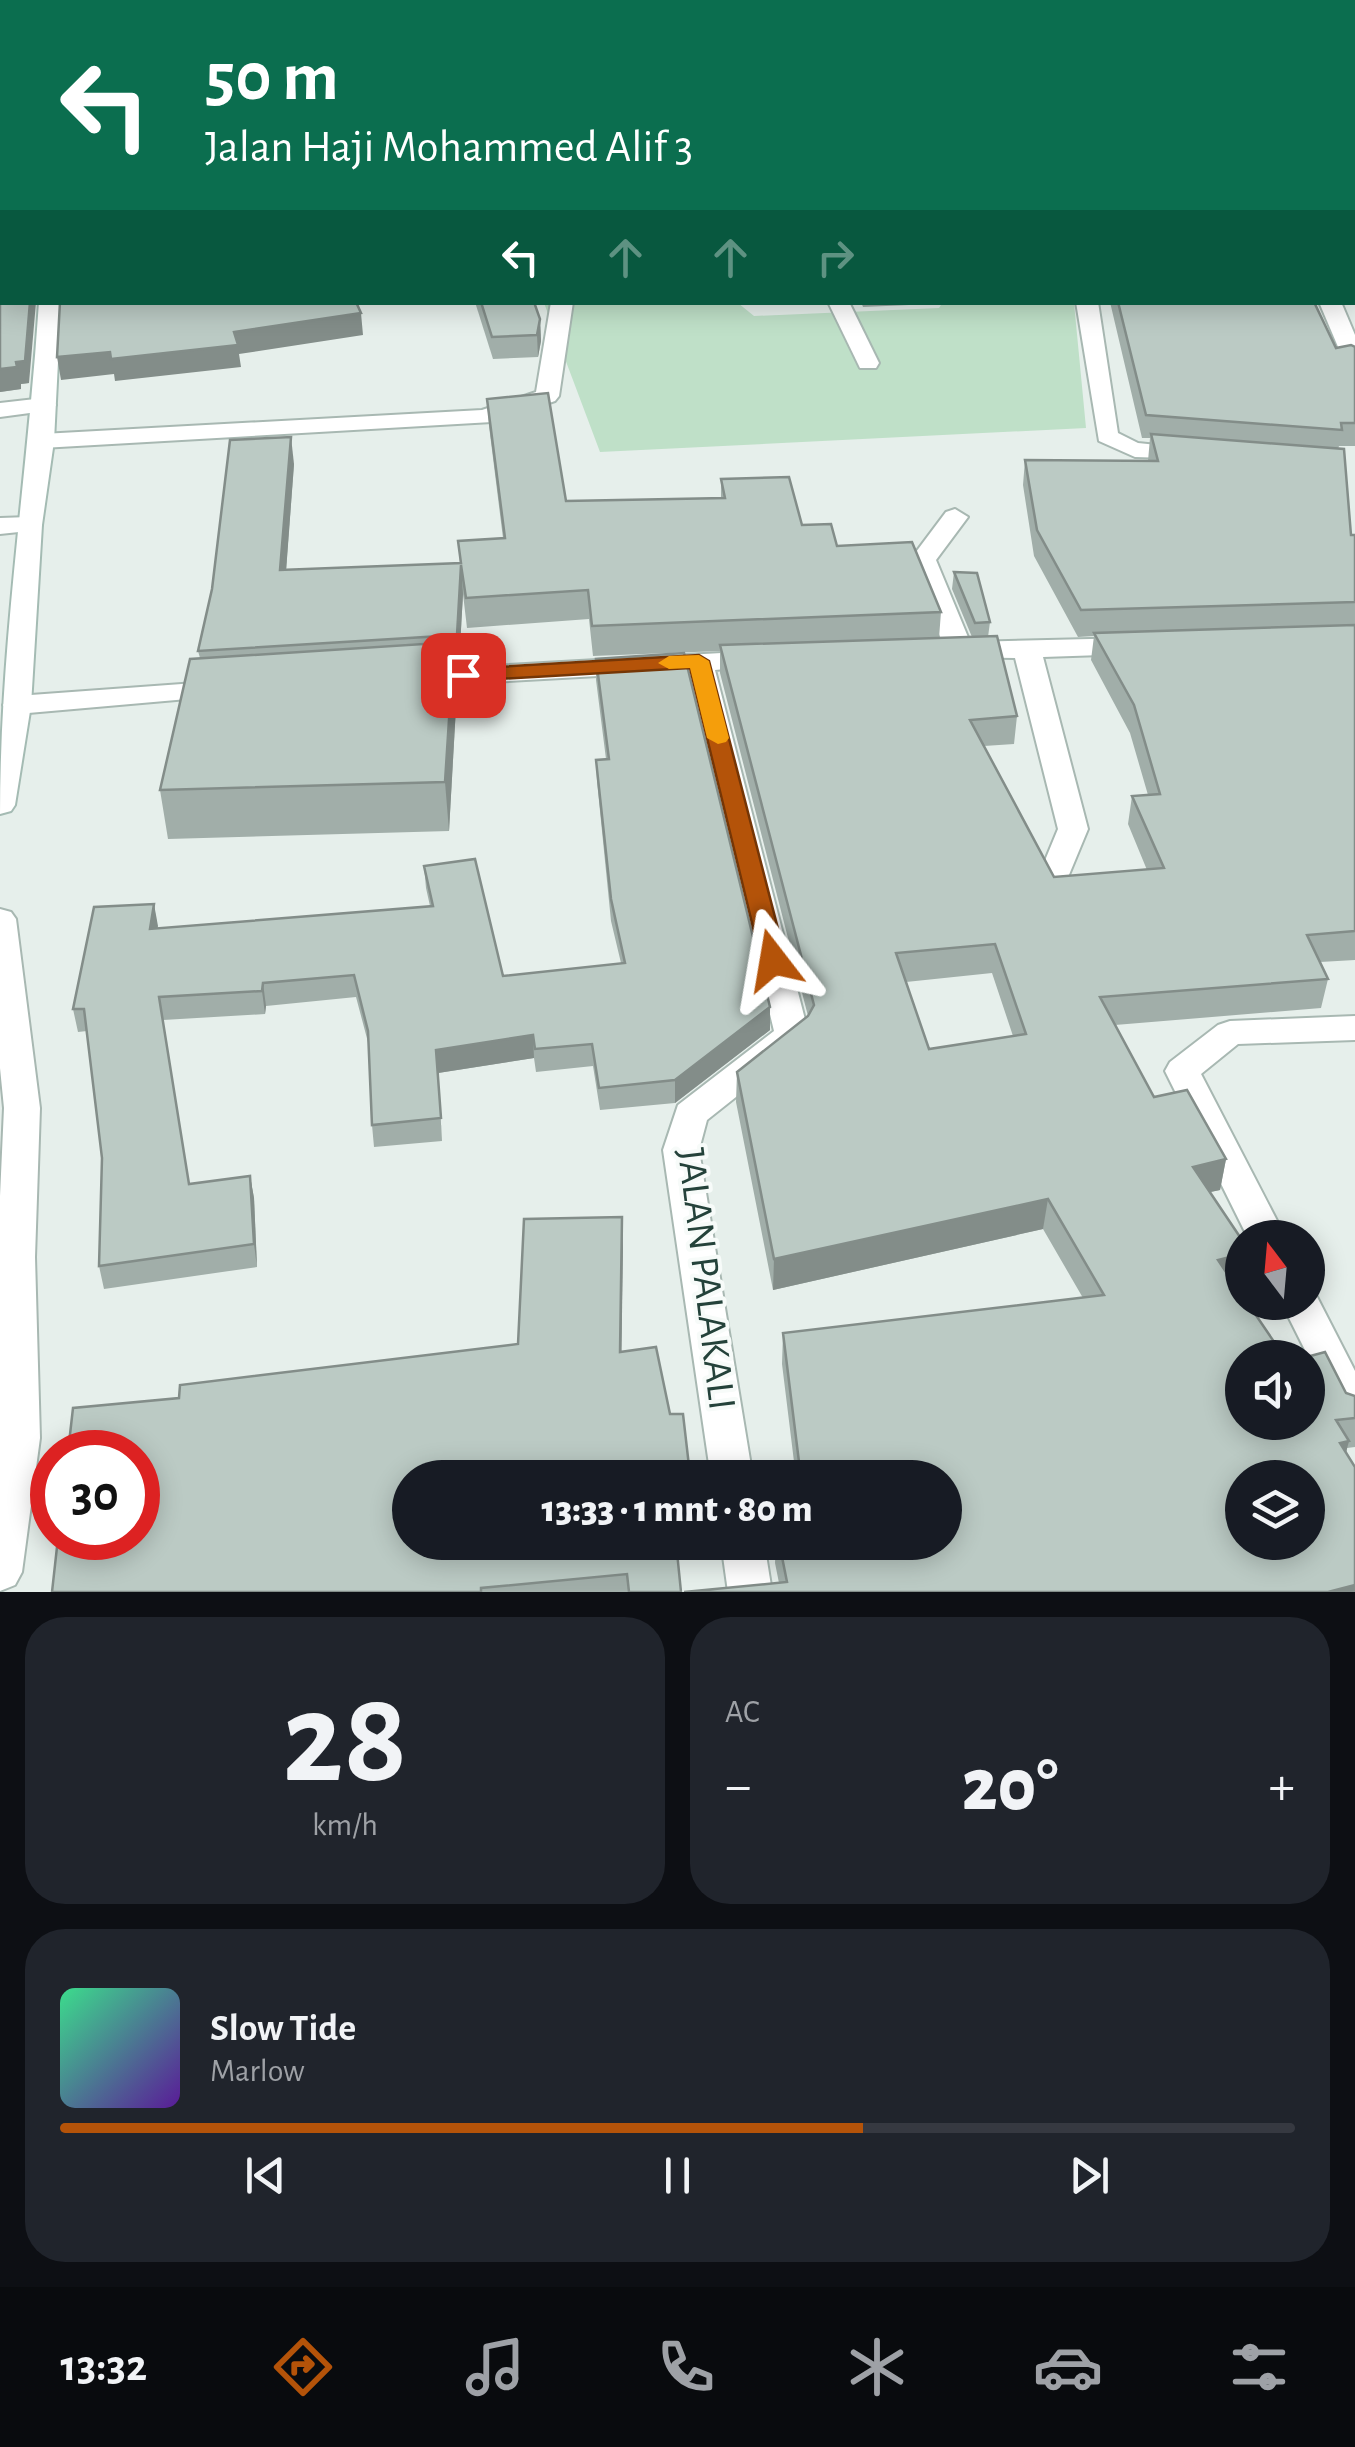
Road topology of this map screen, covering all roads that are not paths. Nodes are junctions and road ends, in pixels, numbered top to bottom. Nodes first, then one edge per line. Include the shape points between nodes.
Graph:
1 (50, 305) edge
2 (562, 305) edge
3 (839, 305) edge
4 (1087, 305) edge
5 (1331, 305) edge
6 (1355, 361) edge
7 (868, 363) dead end
8 (44, 405) junction
9 (0, 410) edge
10 (42, 441) junction
11 (1216, 456) edge
12 (955, 518) dead end
13 (29, 525) junction
14 (0, 526) edge
15 (1162, 645) edge
16 (1026, 649) junction
17 (960, 651) junction
18 (922, 653) edge
19 (792, 658) edge
20 (699, 661) junction
21 (384, 680) edge
22 (246, 688) edge
23 (17, 705) junction
24 (0, 805) edge
25 (1054, 874) edge
26 (0, 919) edge
27 (1355, 1028) edge
28 (1258, 1220) edge
29 (1309, 1320) edge
30 (1355, 1410) edge
31 (729, 1460) edge
32 (745, 1560) edge
33 (0, 1572) edge
34 (750, 1592) edge

1 - 8 street
2 - 10 street via 547,396 484,417
3 - 7 street
4 - 11 street via 1107,436 1136,450
5 - 6 street
8 - 9 street
8 - 10 street
10 - 13 street
12 - 17 street via 923,560
13 - 14 street
13 - 23 street
15 - 16 street
16 - 17 street
16 - 25 street via 1074,828
17 - 18 street
19 - 20 street
20 - 21 street
20 - 31 street, JALAN PALAKALI via 792,1035 691,1114 681,1150
22 - 23 street
23 - 24 street
26 - 33 street via 22,1108 19,1438
27 - 28 street via 1230,1033 1182,1070
29 - 30 street
32 - 34 street

